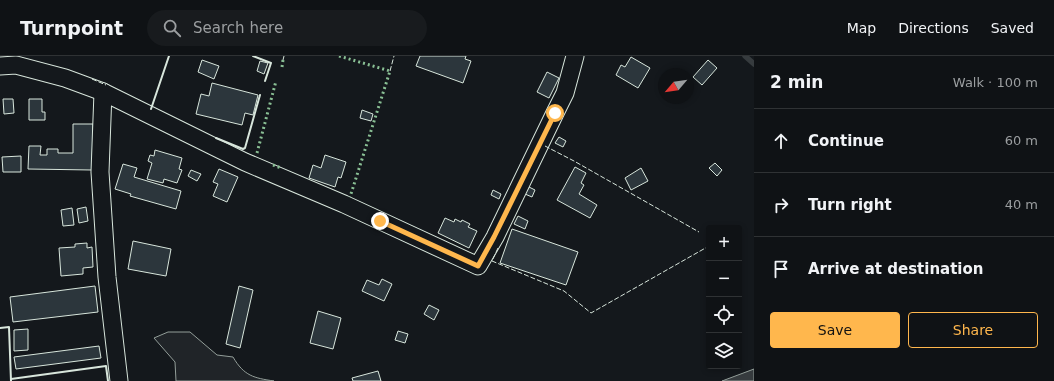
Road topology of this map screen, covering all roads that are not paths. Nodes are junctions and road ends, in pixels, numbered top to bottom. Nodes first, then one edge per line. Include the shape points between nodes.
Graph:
1 (575, 56) edge
2 (0, 66) edge
3 (103, 92) junction
4 (119, 381) edge

1 - 3 street via 559,106 478,266 245,162
2 - 3 street via 16,65 65,78
3 - 4 street via 100,172 107,277

